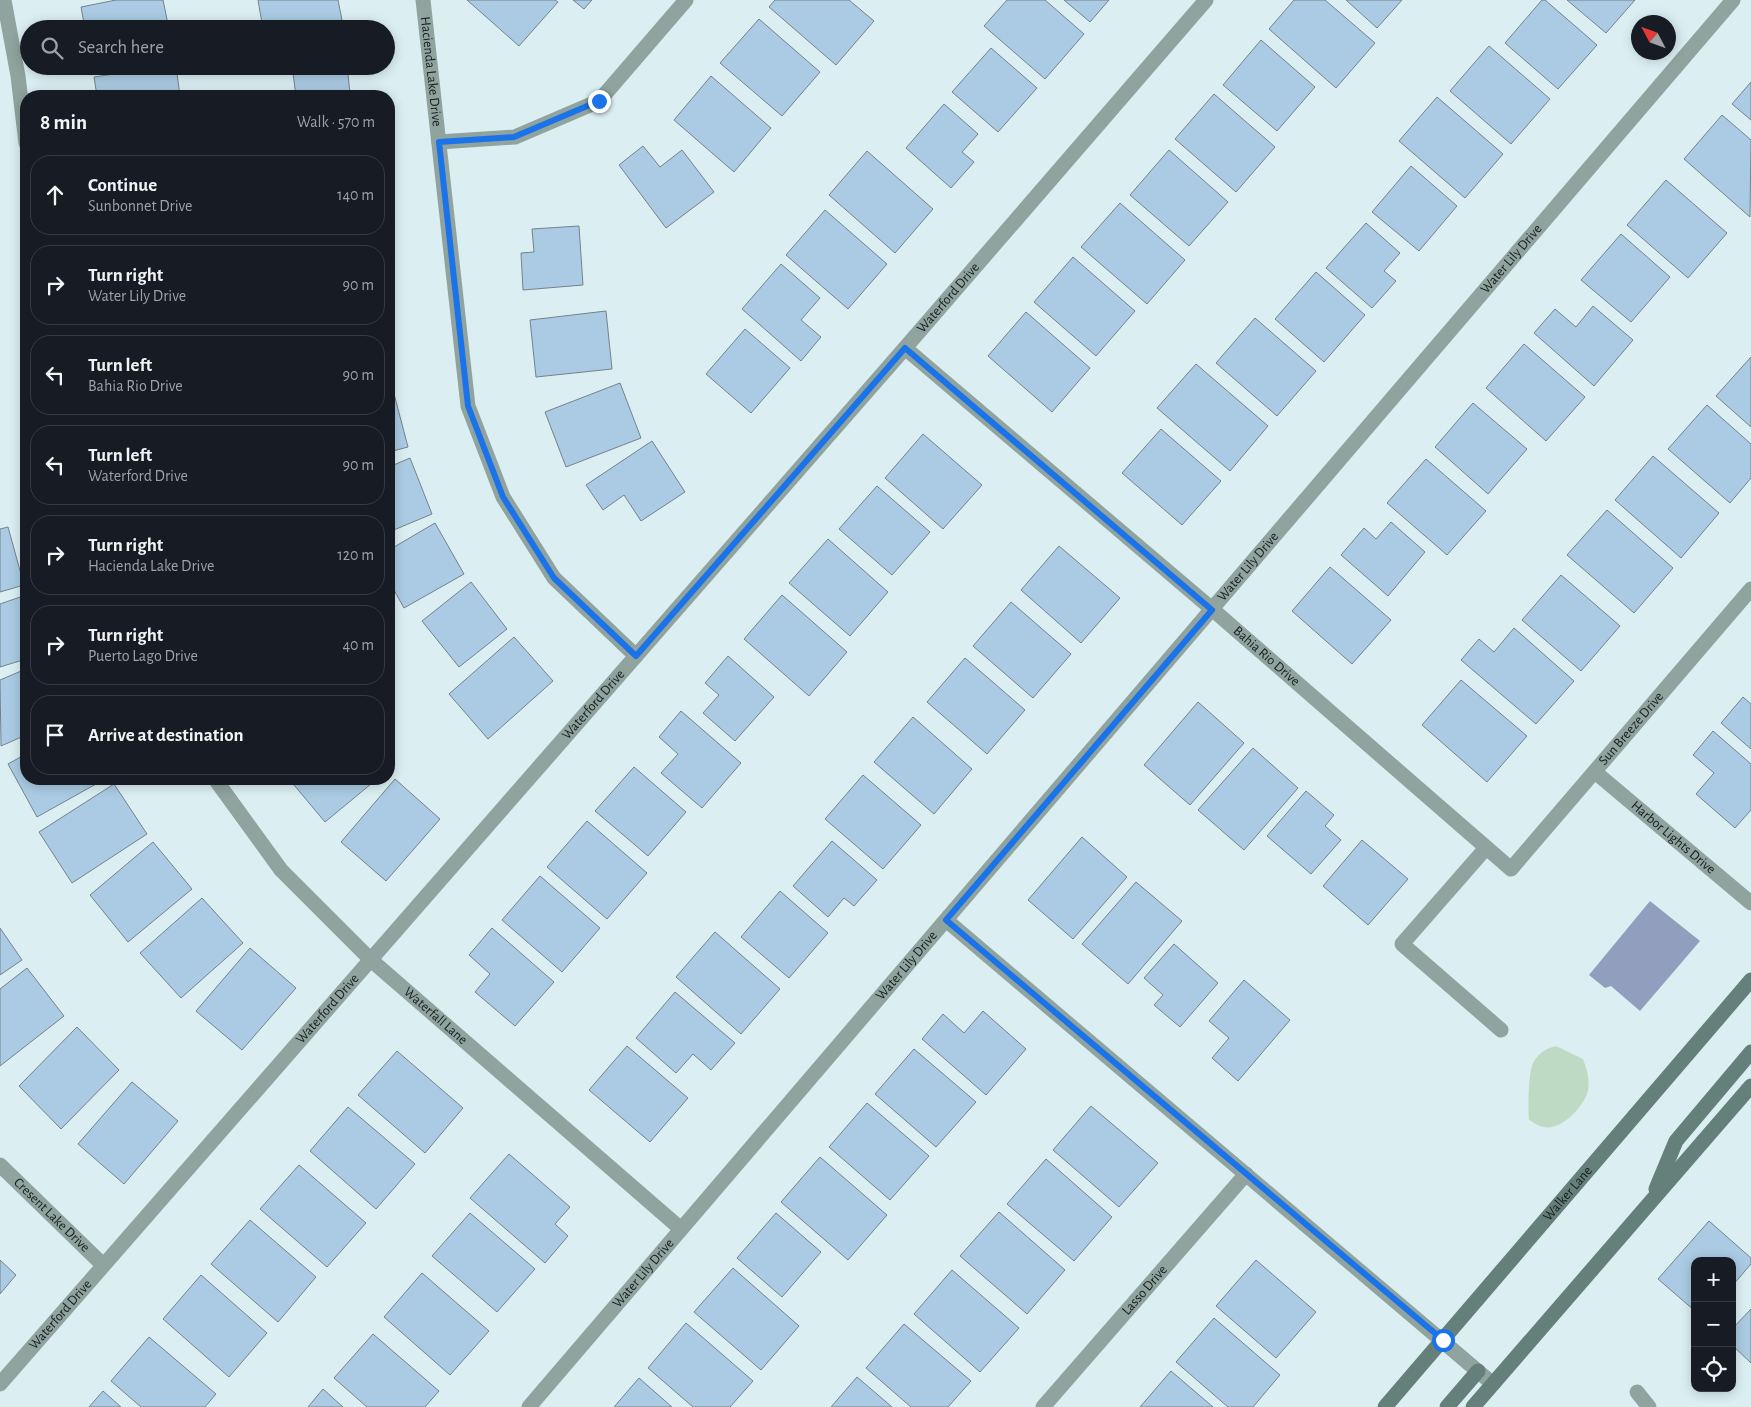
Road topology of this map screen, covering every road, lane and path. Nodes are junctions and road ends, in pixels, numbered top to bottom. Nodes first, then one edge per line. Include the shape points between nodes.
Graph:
1 (4, 0) edge
2 (423, 0) edge
3 (686, 0) edge
4 (1206, 0) edge
5 (1733, 0) edge
6 (20, 93) edge
7 (439, 142) junction
8 (905, 348) junction
9 (1751, 589) edge
10 (1212, 610) junction
11 (636, 656) junction
12 (1595, 772) junction
13 (219, 785) edge
14 (1486, 848) junction
15 (1511, 869) joint
16 (1751, 904) edge
17 (946, 920) junction
18 (371, 960) junction
19 (1751, 980) edge
20 (1501, 1030) dead end
21 (1751, 1052) edge
22 (1751, 1086) edge
23 (0, 1165) edge
24 (1246, 1174) junction
25 (1651, 1202) junction
26 (681, 1229) junction
27 (103, 1265) junction
28 (1443, 1340) junction
29 (1478, 1371) junction
30 (0, 1384) edge
31 (1493, 1384) junction
32 (1637, 1392) dead end
33 (529, 1407) edge
34 (1043, 1407) edge
35 (1385, 1407) edge
36 (1447, 1407) edge
37 (1473, 1407) edge
38 (1649, 1407) edge

1 - 6 street
2 - 7 street, Hacienda Lake Drive
3 - 7 street via 599,101 514,137
4 - 8 street, Waterford Drive
5 - 10 street, Water Lily Drive
7 - 11 street, Hacienda Lake Drive via 471,415 503,497 554,578
8 - 10 street, Bahia Rio Drive
8 - 11 street, Waterford Drive
9 - 12 street, Sun Breeze Drive
10 - 14 street, Bahia Rio Drive
10 - 17 street, Water Lily Drive
11 - 18 street, Waterford Drive
12 - 15 street, Sun Breeze Drive
12 - 16 street, Harbor Lights Drive
13 - 18 street, Waterfall Lane via 281,870
14 - 15 street, Bahia Rio Drive
14 - 20 street via 1402,944
17 - 24 street
17 - 26 street, Water Lily Drive
18 - 26 street, Waterfall Lane
18 - 27 street, Waterford Drive
19 - 28 street, Walker Lane
21 - 25 street via 1676,1141
22 - 25 street
23 - 27 street, Cresent Lake Drive
24 - 28 street
24 - 34 street, Lasso Drive
25 - 31 street
26 - 33 street, Water Lily Drive
27 - 30 street, Waterford Drive
28 - 29 street
28 - 35 street, Walker Lane
29 - 31 street
29 - 36 street
31 - 37 street
32 - 38 street

